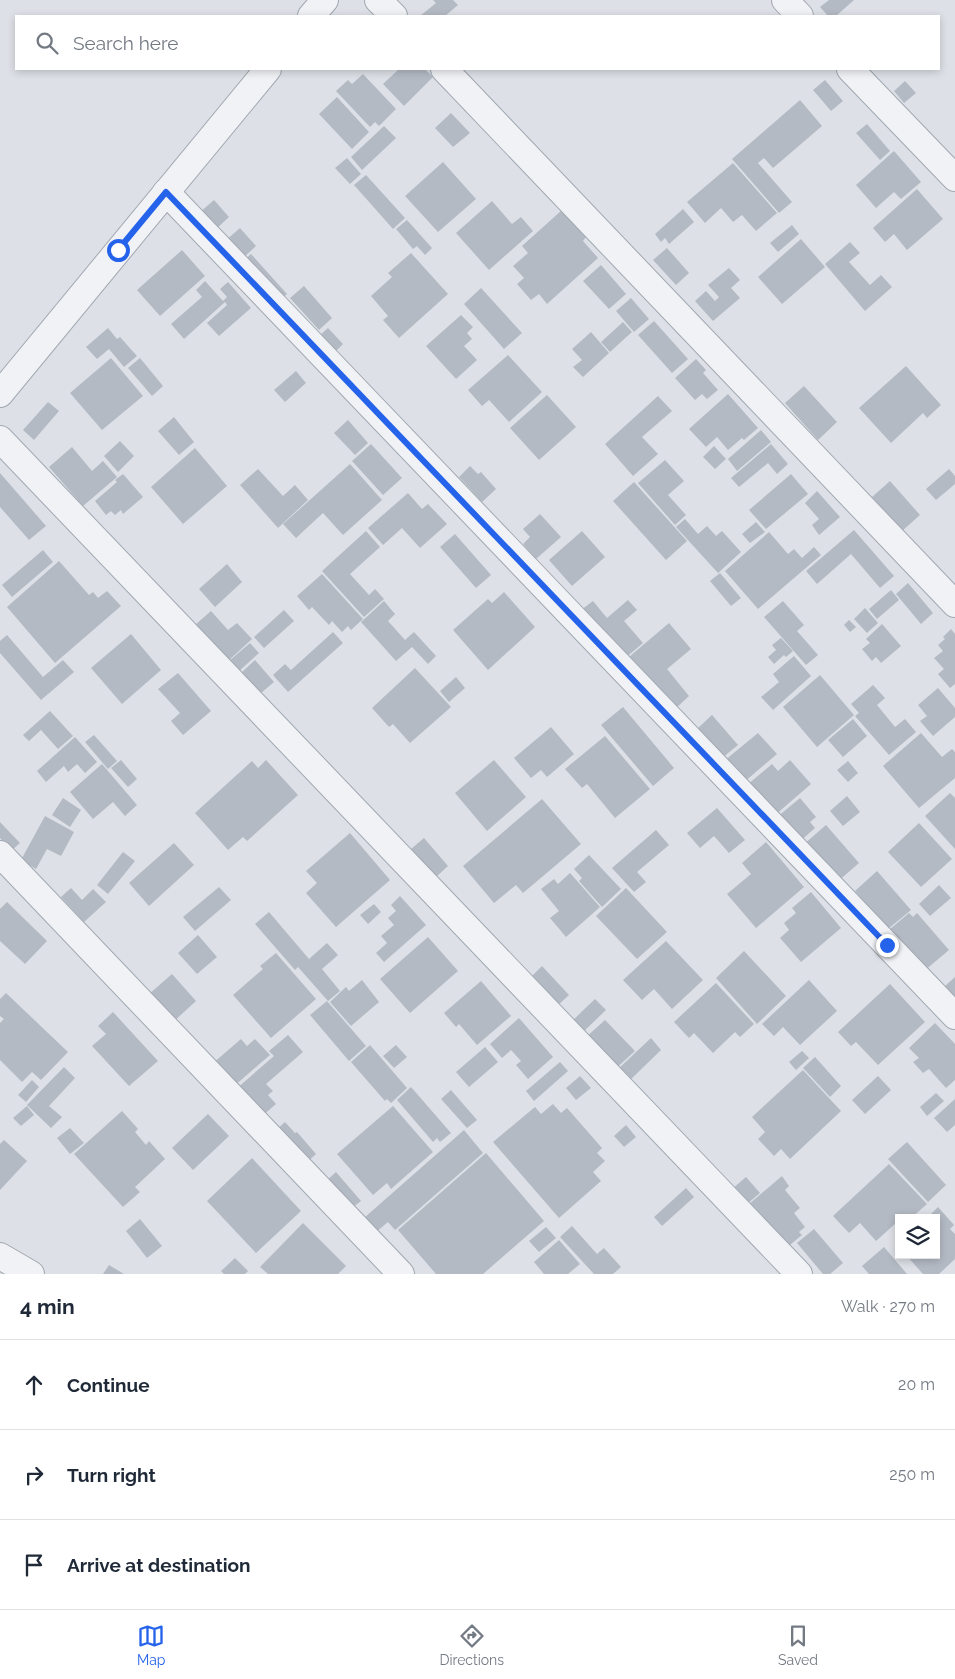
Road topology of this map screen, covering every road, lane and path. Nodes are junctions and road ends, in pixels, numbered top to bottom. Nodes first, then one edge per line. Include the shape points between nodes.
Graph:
1 (324, 0) edge
2 (378, 0) edge
3 (785, 0) edge
4 (312, 15) edge
5 (393, 15) edge
6 (799, 15) edge
7 (267, 70) edge
8 (445, 70) edge
9 (851, 70) edge
10 (955, 178) edge
11 (166, 192) junction
12 (0, 394) edge
13 (0, 439) edge
14 (955, 604) edge
15 (0, 854) edge
16 (955, 1016) edge
17 (0, 1256) edge
18 (31, 1274) edge
19 (400, 1274) edge
20 (799, 1274) edge

1 - 4 street
2 - 5 street
3 - 6 street
7 - 11 street
8 - 14 street
9 - 10 street
11 - 12 street
11 - 16 street
13 - 20 street
15 - 19 street
17 - 18 street

